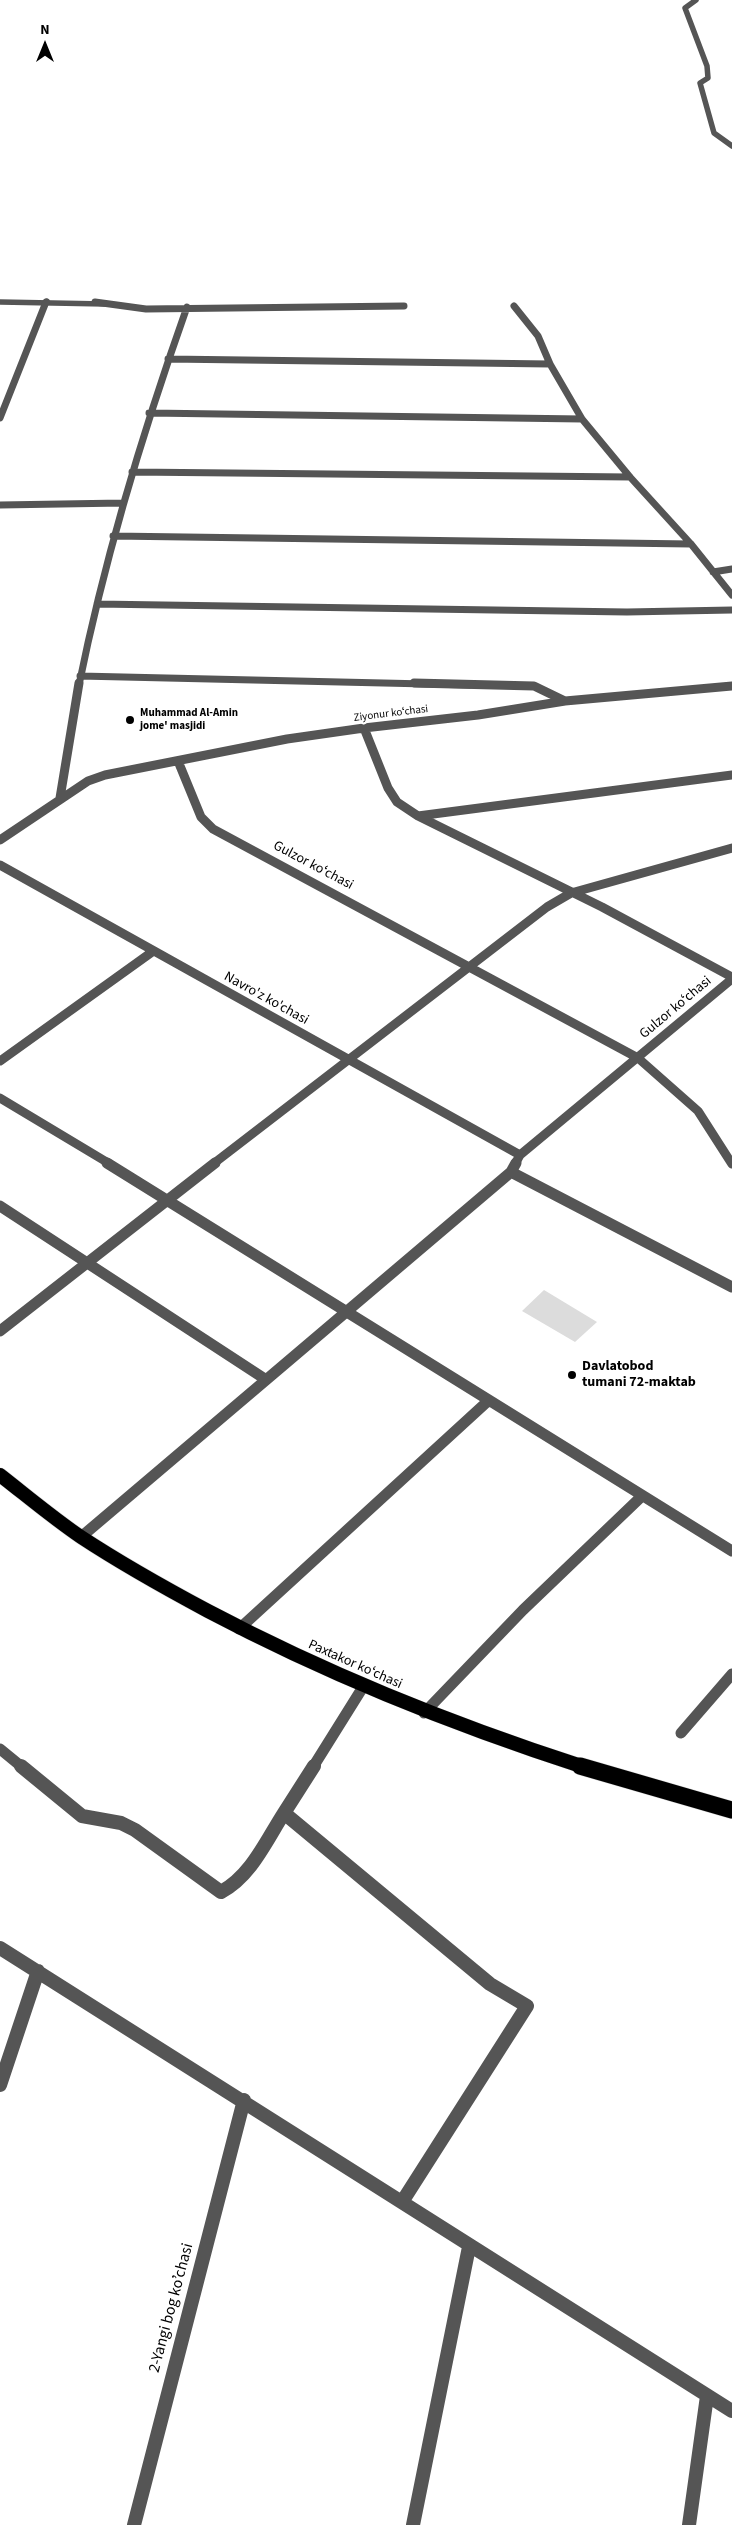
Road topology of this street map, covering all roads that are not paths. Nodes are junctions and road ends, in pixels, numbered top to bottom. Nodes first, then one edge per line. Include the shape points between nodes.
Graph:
1 (696, 0) edge
2 (732, 146) edge
3 (0, 302) edge
4 (47, 302) junction
5 (404, 306) dead end
6 (514, 306) dead end
7 (187, 307) junction
8 (168, 360) junction
9 (550, 364) junction
10 (149, 412) junction
11 (0, 418) edge
12 (582, 419) junction
13 (132, 472) junction
14 (630, 477) junction
15 (123, 503) junction
16 (0, 505) edge
17 (114, 536) junction
18 (691, 544) junction
19 (732, 569) edge
20 (713, 572) junction
21 (732, 595) edge
22 (97, 604) junction
23 (732, 610) edge
24 (80, 676) junction
25 (732, 686) edge
26 (566, 701) junction
27 (364, 728) junction
28 (178, 761) junction
29 (732, 775) edge
30 (60, 798) junction
31 (418, 816) junction
32 (0, 840) edge
33 (732, 848) edge
34 (0, 865) edge
35 (571, 894) junction
36 (152, 952) junction
37 (469, 965) junction
38 (732, 978) edge
39 (347, 1058) junction
40 (638, 1058) junction
41 (0, 1061) edge
42 (0, 1098) edge
43 (520, 1155) junction
44 (732, 1164) edge
45 (510, 1172) junction
46 (166, 1198) junction
47 (0, 1206) edge
48 (87, 1263) junction
49 (731, 1286) edge
50 (345, 1312) junction
51 (0, 1331) edge
52 (265, 1379) junction
53 (488, 1402) junction
54 (0, 1475) edge
55 (642, 1496) junction
56 (81, 1537) junction
57 (732, 1551) edge
58 (239, 1629) junction
59 (732, 1674) edge
60 (363, 1687) junction
61 (424, 1713) junction
62 (681, 1733) dead end
63 (0, 1749) edge
64 (732, 1810) edge
65 (284, 1813) junction
66 (0, 1948) edge
67 (38, 1971) junction
68 (0, 2086) edge
69 (244, 2100) junction
70 (402, 2202) junction
71 (469, 2247) junction
72 (708, 2396) junction
73 (732, 2411) edge
74 (134, 2525) edge
75 (413, 2525) edge
76 (689, 2525) edge

1 - 2 street via 685,8 707,66 708,78 700,83 703,98 714,133
3 - 4 street
4 - 7 street via 93,302 146,309
4 - 11 street
5 - 7 street
6 - 9 street via 538,336
7 - 8 street
8 - 9 street
8 - 10 street
9 - 12 street
10 - 12 street
10 - 13 street
12 - 14 street
13 - 14 street
13 - 15 street
14 - 18 street
15 - 16 street
15 - 17 street
17 - 18 street
17 - 22 street
18 - 20 street
19 - 20 street
20 - 21 street
22 - 23 street via 627,612
22 - 24 street
24 - 26 street via 534,686
24 - 30 street
25 - 26 street, Ziyonur koʻchasi
26 - 27 street, Ziyonur koʻchasi
27 - 28 street, Ziyonur koʻchasi via 287,739
27 - 31 street, Gulzor koʻchasi via 388,788 397,802
28 - 30 street, Ziyonur koʻchasi via 88,780
28 - 37 street, Gulzor koʻchasi via 201,817 213,829
29 - 31 street
30 - 32 street, Ziyonur koʻchasi
31 - 35 street, Gulzor koʻchasi
33 - 35 street
34 - 36 street, Navro'z ko'chasi
35 - 37 street via 547,907
35 - 38 street, Gulzor koʻchasi via 617,915
36 - 39 street, Navro'z ko'chasi
36 - 41 street
37 - 39 street
37 - 40 street, Gulzor koʻchasi
38 - 40 street, Gulzor koʻchasi
39 - 43 street, Navro'z ko'chasi
39 - 46 street
40 - 43 street, Gulzor koʻchasi
40 - 44 street, Gulzor koʻchasi via 698,1111
42 - 46 street
43 - 45 street
45 - 49 street
45 - 50 street
46 - 48 street
46 - 50 street
47 - 48 street
48 - 51 street
48 - 52 street
50 - 52 street
50 - 53 street
52 - 56 street
53 - 55 street
53 - 58 street
54 - 56 main road, Paxtakor koʻchasi
55 - 57 street
55 - 61 street via 523,1610
56 - 58 main road, Paxtakor koʻchasi
58 - 60 main road, Paxtakor koʻchasi
59 - 62 street
60 - 61 main road, Paxtakor koʻchasi
60 - 65 street
61 - 64 main road, Paxtakor koʻchasi via 647,1788
63 - 65 street via 82,1816 121,1823 135,1830 221,1892 231,1889 241,1877
65 - 70 street via 490,1984 527,2006
66 - 67 street
67 - 68 street
67 - 69 street
69 - 70 street
69 - 74 street, 2-Yangi bog koʼchasi
70 - 71 street
71 - 72 street
71 - 75 street
72 - 73 street
72 - 76 street

